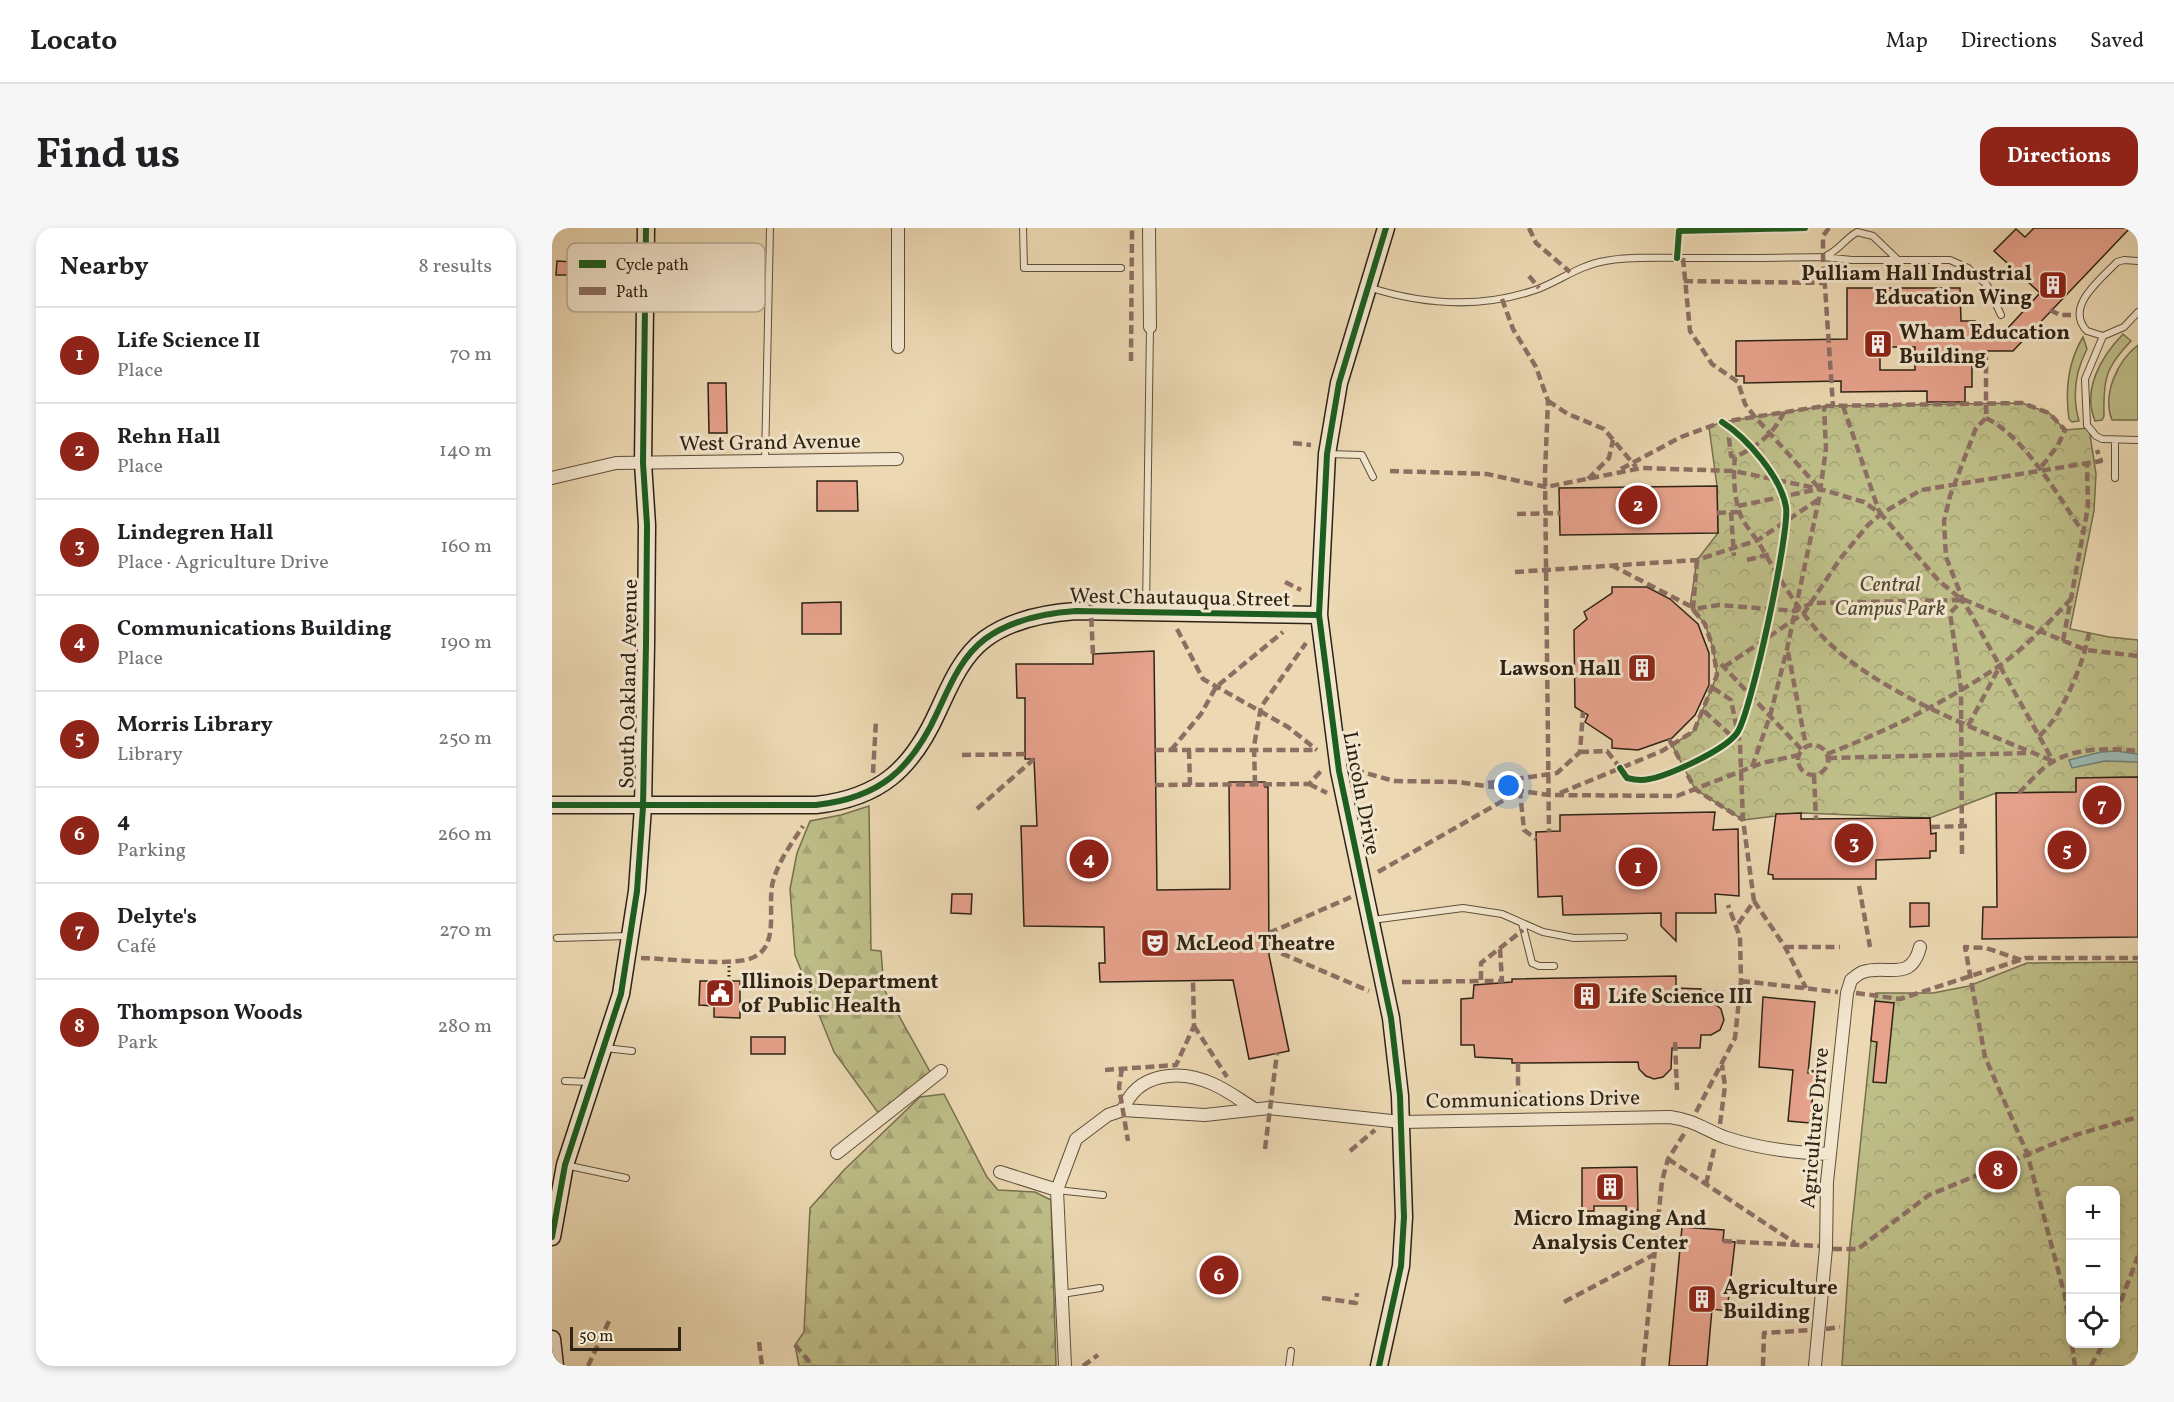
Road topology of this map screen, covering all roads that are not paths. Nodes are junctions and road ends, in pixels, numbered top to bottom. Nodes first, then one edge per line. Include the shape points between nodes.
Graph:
1 (646, 228) edge
2 (770, 228) edge
3 (898, 228) edge
4 (1023, 228) edge
5 (1149, 228) edge
6 (1386, 228) edge
7 (646, 243) edge
8 (1823, 257) junction
9 (1898, 260) junction
10 (2138, 261) edge
11 (1120, 268) dead end
12 (1368, 287) junction
13 (645, 312) edge
14 (2138, 312) edge
15 (2001, 315) dead end
16 (1150, 327) joint
17 (2103, 336) junction
18 (898, 347) dead end
19 (2115, 440) junction
20 (2138, 440) edge
21 (1327, 454) junction
22 (897, 459) dead end
23 (765, 462) junction
24 (643, 463) junction
25 (1373, 477) dead end
26 (552, 478) edge
27 (2115, 478) dead end
28 (1146, 611) junction
29 (1319, 615) junction
30 (552, 805) edge
31 (643, 807) junction
32 (1372, 920) junction
33 (1522, 923) junction
34 (632, 936) junction
35 (1624, 937) dead end
36 (557, 938) dead end
37 (1920, 947) dead end
38 (1554, 966) dead end
39 (605, 1048) junction
40 (632, 1051) dead end
41 (941, 1071) dead end
42 (565, 1081) dead end
43 (592, 1082) junction
44 (1253, 1108) junction
45 (1123, 1110) junction
46 (1401, 1122) junction
47 (837, 1153) dead end
48 (1830, 1154) junction
49 (565, 1165) junction
50 (1000, 1172) dead end
51 (626, 1178) dead end
52 (1057, 1190) junction
53 (1103, 1195) dead end
54 (552, 1237) edge
55 (1100, 1288) dead end
56 (1062, 1294) junction
57 (552, 1339) edge
58 (1291, 1351) dead end
59 (555, 1366) edge
60 (1065, 1366) edge
61 (1289, 1366) edge
62 (1378, 1366) edge
63 (1815, 1366) edge

1 - 7 street, South Oakland Avenue
2 - 23 lane
3 - 18 street
4 - 11 lane via 1024,268
5 - 16 street
6 - 12 street, Lincoln Drive
8 - 9 lane
8 - 9 lane via 1857,232 1873,236
8 - 12 lane via 1617,259 1581,267 1521,294 1472,302 1436,303
9 - 15 lane via 1950,260 1968,268 1987,285
10 - 17 lane via 2116,262 2079,306 2081,325
12 - 21 street, Lincoln Drive via 1339,383
13 - 24 street, South Oakland Avenue
14 - 17 lane via 2124,327
16 - 28 lane
17 - 19 lane via 2085,379 2087,425 2096,436
19 - 20 lane
19 - 27 lane
21 - 25 lane via 1362,455
21 - 29 street, Lincoln Drive
22 - 23 street, West Grand Avenue
23 - 24 street, West Grand Avenue
24 - 26 street, West Grand Avenue via 616,463
24 - 31 street, South Oakland Avenue via 647,525
28 - 29 street, West Chautauqua Street
28 - 31 street, West Chautauqua Street via 1056,612 1021,621 985,639 949,685 914,756 883,784 846,802
29 - 32 street, Lincoln Drive via 1339,771
30 - 31 street, West Chautauqua Street
31 - 34 street, South Oakland Avenue
32 - 33 lane via 1463,908 1502,914
32 - 46 street, Lincoln Drive via 1397,1055
33 - 35 lane via 1574,938
33 - 38 lane via 1532,963
34 - 36 lane
34 - 39 street, South Oakland Avenue
37 - 48 street, Agriculture Drive via 1917,959 1908,966 1895,972 1862,972 1851,980
39 - 40 lane
39 - 43 street, South Oakland Avenue
41 - 47 street
42 - 43 lane
43 - 49 street, South Oakland Avenue
44 - 45 street, Communications Drive via 1205,1115
44 - 45 street via 1212,1083 1163,1077 1136,1087 1128,1095
44 - 46 street, Communications Drive
45 - 52 street via 1108,1115 1076,1139
46 - 48 street, Communications Drive via 1670,1117 1692,1120 1752,1145
46 - 62 street, Lincoln Drive via 1401,1266
48 - 63 street, Agriculture Drive
49 - 51 lane
49 - 54 street, South Oakland Avenue
50 - 52 street
52 - 53 lane
52 - 56 street
55 - 56 lane
56 - 60 street
57 - 59 street
58 - 61 lane

